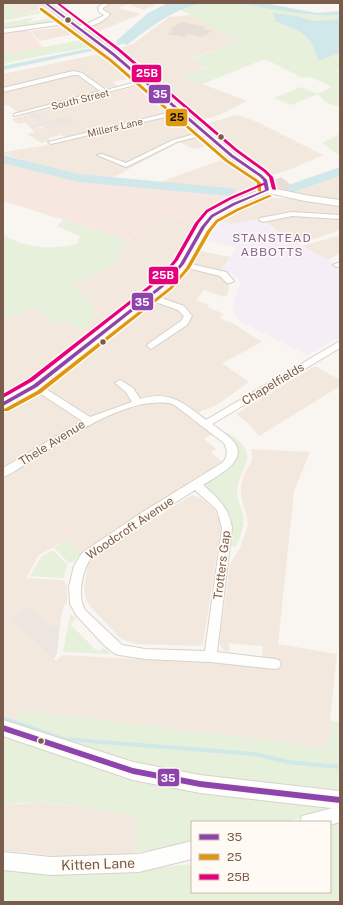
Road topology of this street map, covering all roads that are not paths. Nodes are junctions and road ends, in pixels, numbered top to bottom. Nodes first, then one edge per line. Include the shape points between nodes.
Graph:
1 (45, 3) edge
2 (108, 3) edge
3 (69, 22) junction
4 (77, 28) junction
5 (3, 30) edge
6 (144, 82) junction
7 (105, 92) junction
8 (3, 93) edge
9 (180, 112) junction
10 (16, 115) dead end
11 (206, 133) junction
12 (51, 142) dead end
13 (100, 155) dead end
14 (267, 190) junction
15 (340, 202) edge
16 (340, 218) edge
17 (263, 220) dead end
18 (182, 264) junction
19 (230, 280) dead end
20 (150, 297) junction
21 (340, 344) edge
22 (151, 346) dead end
23 (120, 383) dead end
24 (35, 386) junction
25 (137, 402) junction
26 (3, 404) edge
27 (89, 421) junction
28 (206, 424) junction
29 (3, 473) edge
30 (195, 485) junction
31 (210, 657) junction
32 (275, 664) dead end
33 (3, 728) edge
34 (340, 800) edge
35 (340, 814) edge
36 (312, 821) edge
37 (191, 850) edge
38 (3, 861) edge

1 - 3 main road
2 - 4 street via 100,7 101,11 107,14 106,17
3 - 4 main road
3 - 5 street
4 - 6 main road via 110,52
6 - 7 street, South Street
6 - 9 main road
7 - 8 street via 80,74 73,73
7 - 10 street, South Street
9 - 11 main road
9 - 12 street, Millers Lane
11 - 13 street via 175,141 126,164
11 - 14 main road via 232,156 261,176 265,180
14 - 15 street
14 - 18 main road via 212,216
16 - 17 street via 292,214
18 - 19 street via 222,274
18 - 20 main road
20 - 22 street via 182,308 188,316 184,323
20 - 24 main road
21 - 28 street, Chapelfields
23 - 25 street via 130,390
24 - 26 main road
24 - 27 street, Thele Avenue
25 - 27 street, Woodcroft Avenue
25 - 28 street, Woodcroft Avenue via 153,398 170,400
27 - 29 street, Thele Avenue
28 - 30 street, Woodcroft Avenue via 228,441 232,457 226,466
30 - 31 street, Trotters Gap via 222,508 227,520
30 - 31 street, Woodcroft Avenue via 86,556 80,566 75,599 81,613 119,650
31 - 32 street, Woodcroft Avenue
33 - 34 main road via 133,771 200,784
35 - 36 street
37 - 38 street, Kitten Lane via 139,863 51,866

